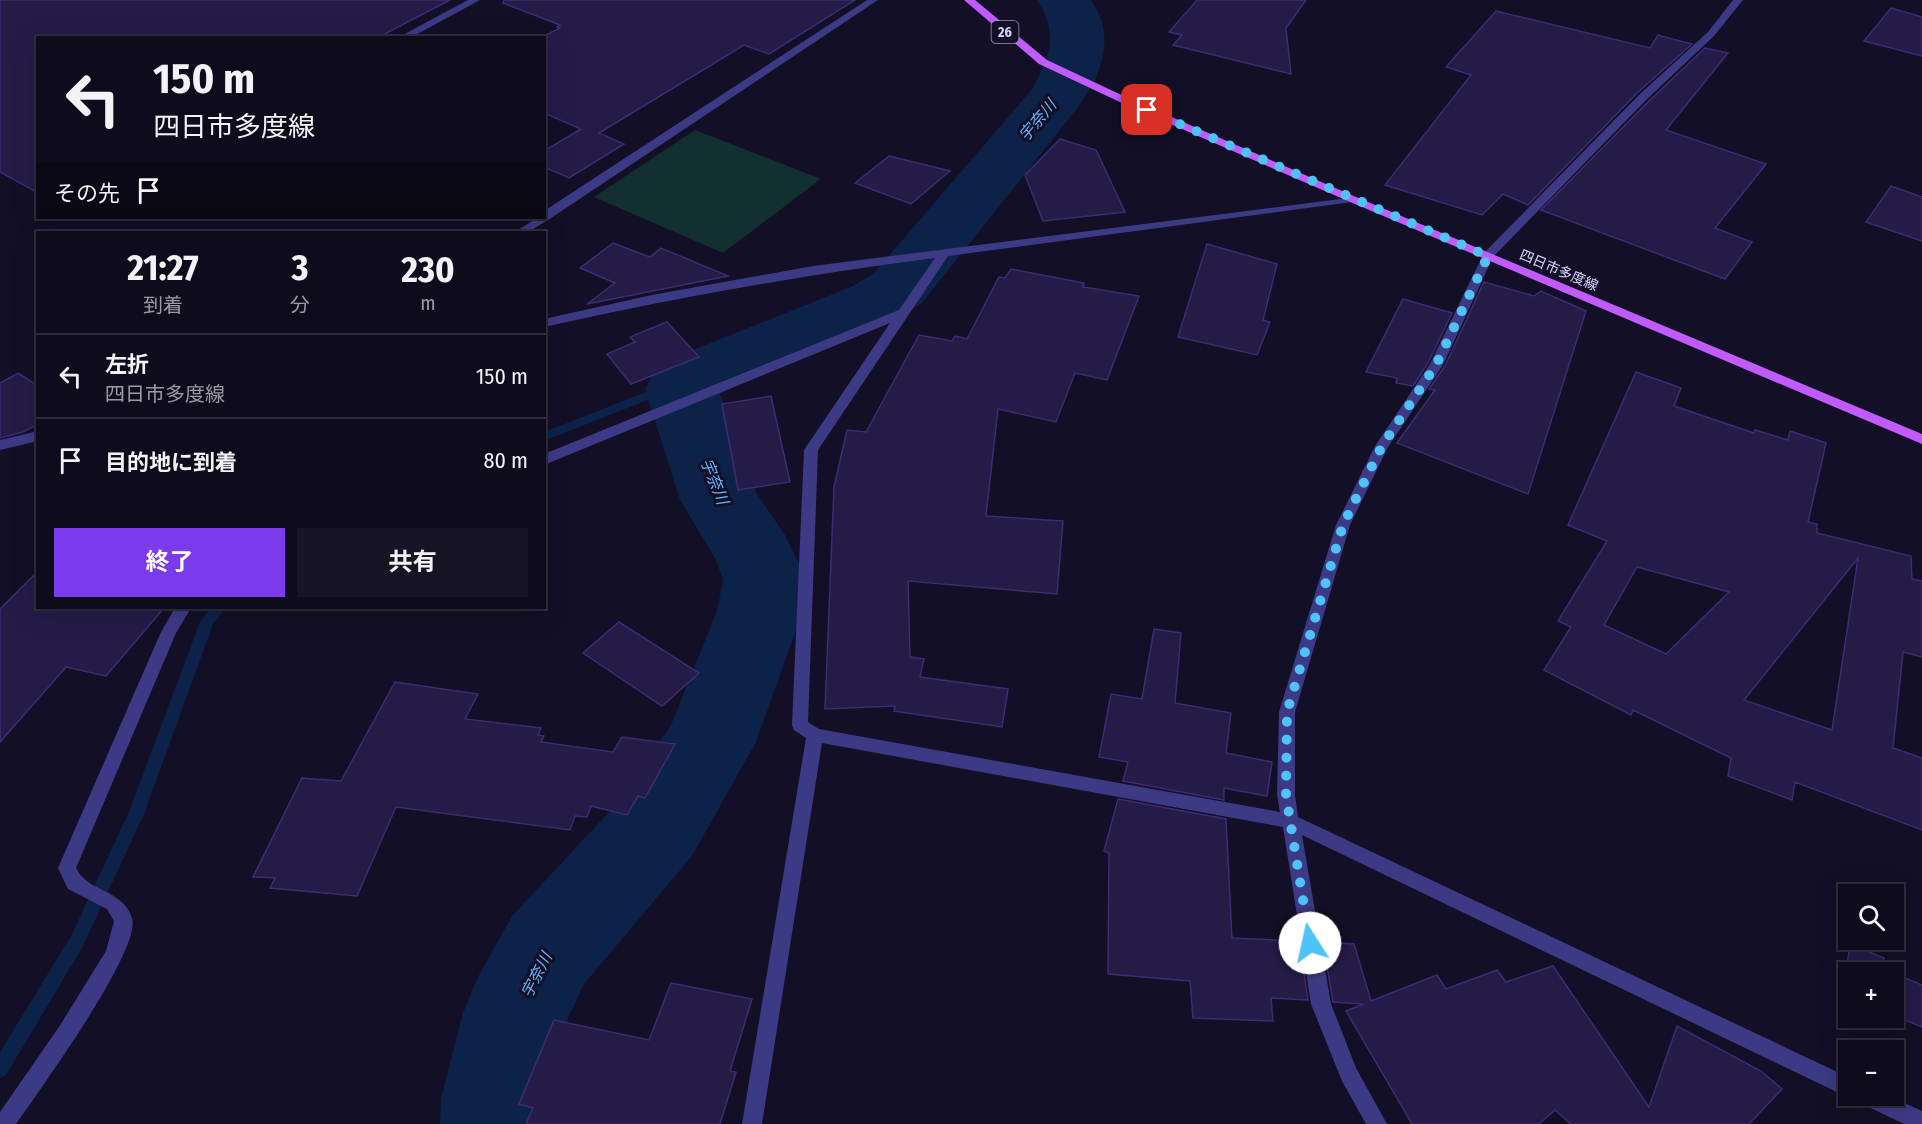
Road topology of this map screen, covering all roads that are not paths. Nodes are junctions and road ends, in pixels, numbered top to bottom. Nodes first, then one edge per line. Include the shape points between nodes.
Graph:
1 (475, 0) edge
2 (873, 0) edge
3 (969, 0) edge
4 (1738, 0) edge
5 (406, 36) edge
6 (1352, 199) junction
7 (546, 216) edge
8 (541, 219) edge
9 (523, 231) edge
10 (940, 253) junction
11 (1488, 256) junction
12 (906, 312) junction
13 (546, 323) edge
14 (36, 436) edge
15 (1922, 439) edge
16 (0, 445) edge
17 (546, 459) edge
18 (182, 609) edge
19 (815, 735) junction
20 (1289, 821) junction
21 (1838, 1082) edge
22 (1888, 1106) edge
23 (1922, 1122) edge
24 (4, 1124) edge
25 (752, 1124) edge
26 (1377, 1124) edge

1 - 5 street
2 - 7 street
3 - 6 main road, 四日市多度線 / 26 via 1043,62
4 - 11 street via 1711,34 1643,97
6 - 10 street
6 - 11 main road, 四日市多度線 / 26
8 - 9 street
10 - 12 street
10 - 13 street via 813,270
11 - 15 main road, 四日市多度線 / 26
11 - 20 street via 1436,365 1382,446 1343,525 1287,712
12 - 17 street
12 - 19 street via 811,450 800,725
14 - 16 street
18 - 24 street via 67,868 74,883 113,903 124,920 115,954
19 - 20 street
19 - 25 street
20 - 21 street
20 - 26 street via 1321,1004 1348,1074
22 - 23 street

